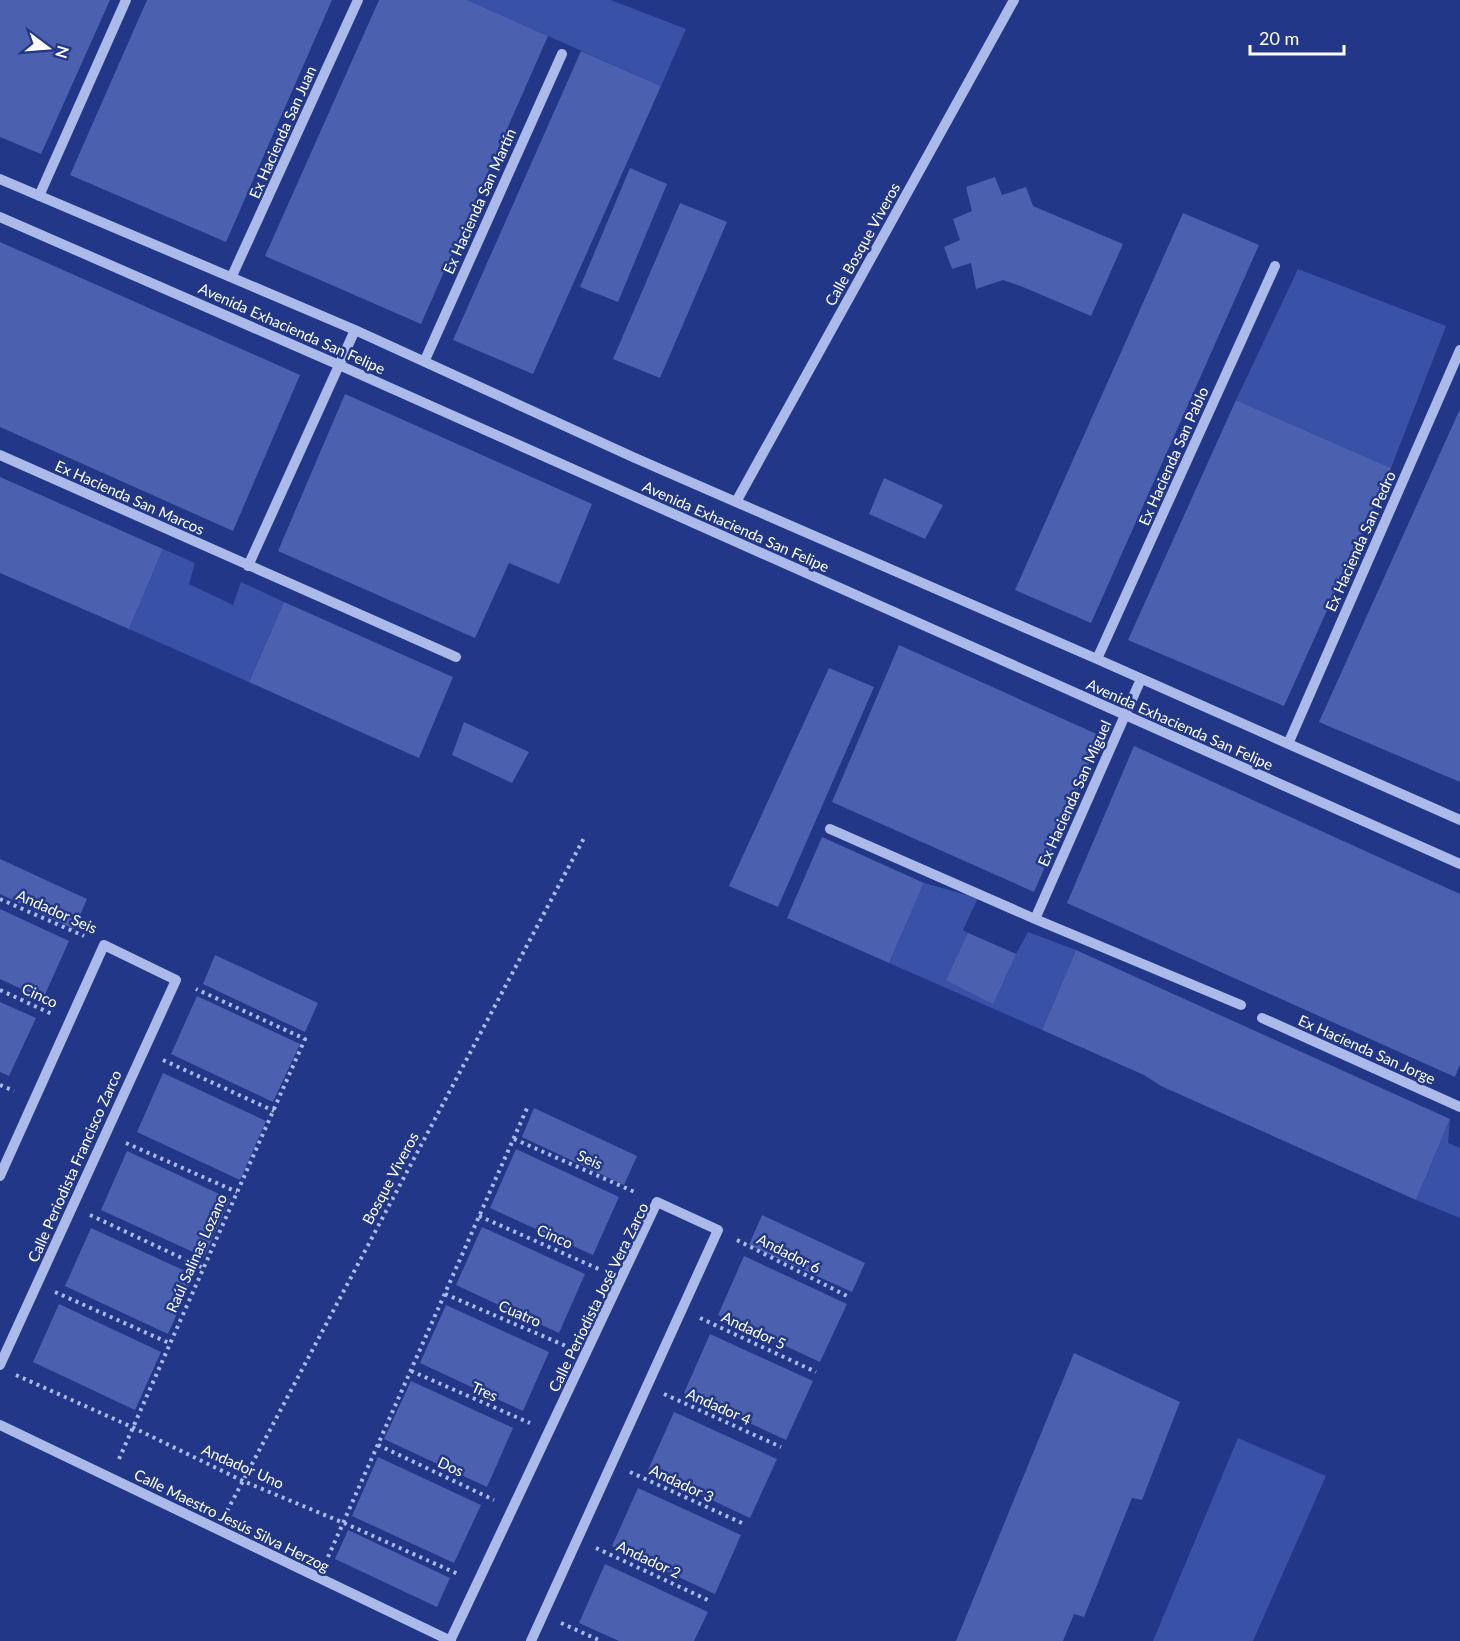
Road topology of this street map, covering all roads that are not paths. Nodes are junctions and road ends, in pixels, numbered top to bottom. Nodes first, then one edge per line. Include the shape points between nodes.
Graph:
1 (126, 0) edge
2 (358, 0) edge
3 (1014, 0) edge
4 (562, 54) dead end
5 (0, 179) edge
6 (39, 196) junction
7 (0, 217) edge
8 (1275, 266) dead end
9 (232, 276) junction
10 (355, 330) junction
11 (1460, 350) edge
12 (425, 360) junction
13 (339, 365) junction
14 (0, 455) edge
15 (736, 502) junction
16 (248, 566) junction
17 (456, 657) dead end
18 (1097, 659) junction
19 (1141, 679) junction
20 (1124, 716) junction
21 (1288, 744) junction
22 (1460, 820) edge
23 (830, 829) dead end
24 (1460, 864) edge
25 (1035, 919) junction
26 (1241, 1005) dead end
27 (1262, 1018) dead end
28 (1460, 1107) edge
29 (0, 1176) edge
30 (0, 1365) edge
31 (0, 1425) edge
32 (451, 1641) edge
33 (531, 1641) edge

1 - 6 street
2 - 9 street, Ex Hacienda San Juan
3 - 15 street, Calle Bosque Viveros
4 - 12 street, Ex Hacienda San Martín
5 - 6 street, Avenida Exhacienda San Felipe
6 - 9 street, Avenida Exhacienda San Felipe
7 - 13 street, Avenida Exhacienda San Felipe
8 - 18 street, Ex Hacienda San Pablo
9 - 10 street, Avenida Exhacienda San Felipe
10 - 12 street, Avenida Exhacienda San Felipe
10 - 13 street
11 - 21 street, Ex Hacienda San Pedro
12 - 15 street, Avenida Exhacienda San Felipe
13 - 16 street
13 - 20 street, Avenida Exhacienda San Felipe
14 - 16 street, Ex Hacienda San Marcos
15 - 18 street, Avenida Exhacienda San Felipe
16 - 17 street, Ex Hacienda San Marcos
18 - 19 street, Avenida Exhacienda San Felipe
19 - 20 street, Ex Hacienda San Miguel
19 - 21 street, Avenida Exhacienda San Felipe
20 - 24 street, Avenida Exhacienda San Felipe
20 - 25 street, Ex Hacienda San Miguel
21 - 22 street, Avenida Exhacienda San Felipe
23 - 25 street
25 - 26 street
27 - 28 street, Ex Hacienda San Jorge
29 - 30 street, Calle Periodista Francisco Zarco via 104,945 176,980
31 - 32 street, Calle Maestro Jesús Silva Herzog
32 - 33 street, Calle Periodista José Vera Zarco via 657,1202 718,1230

